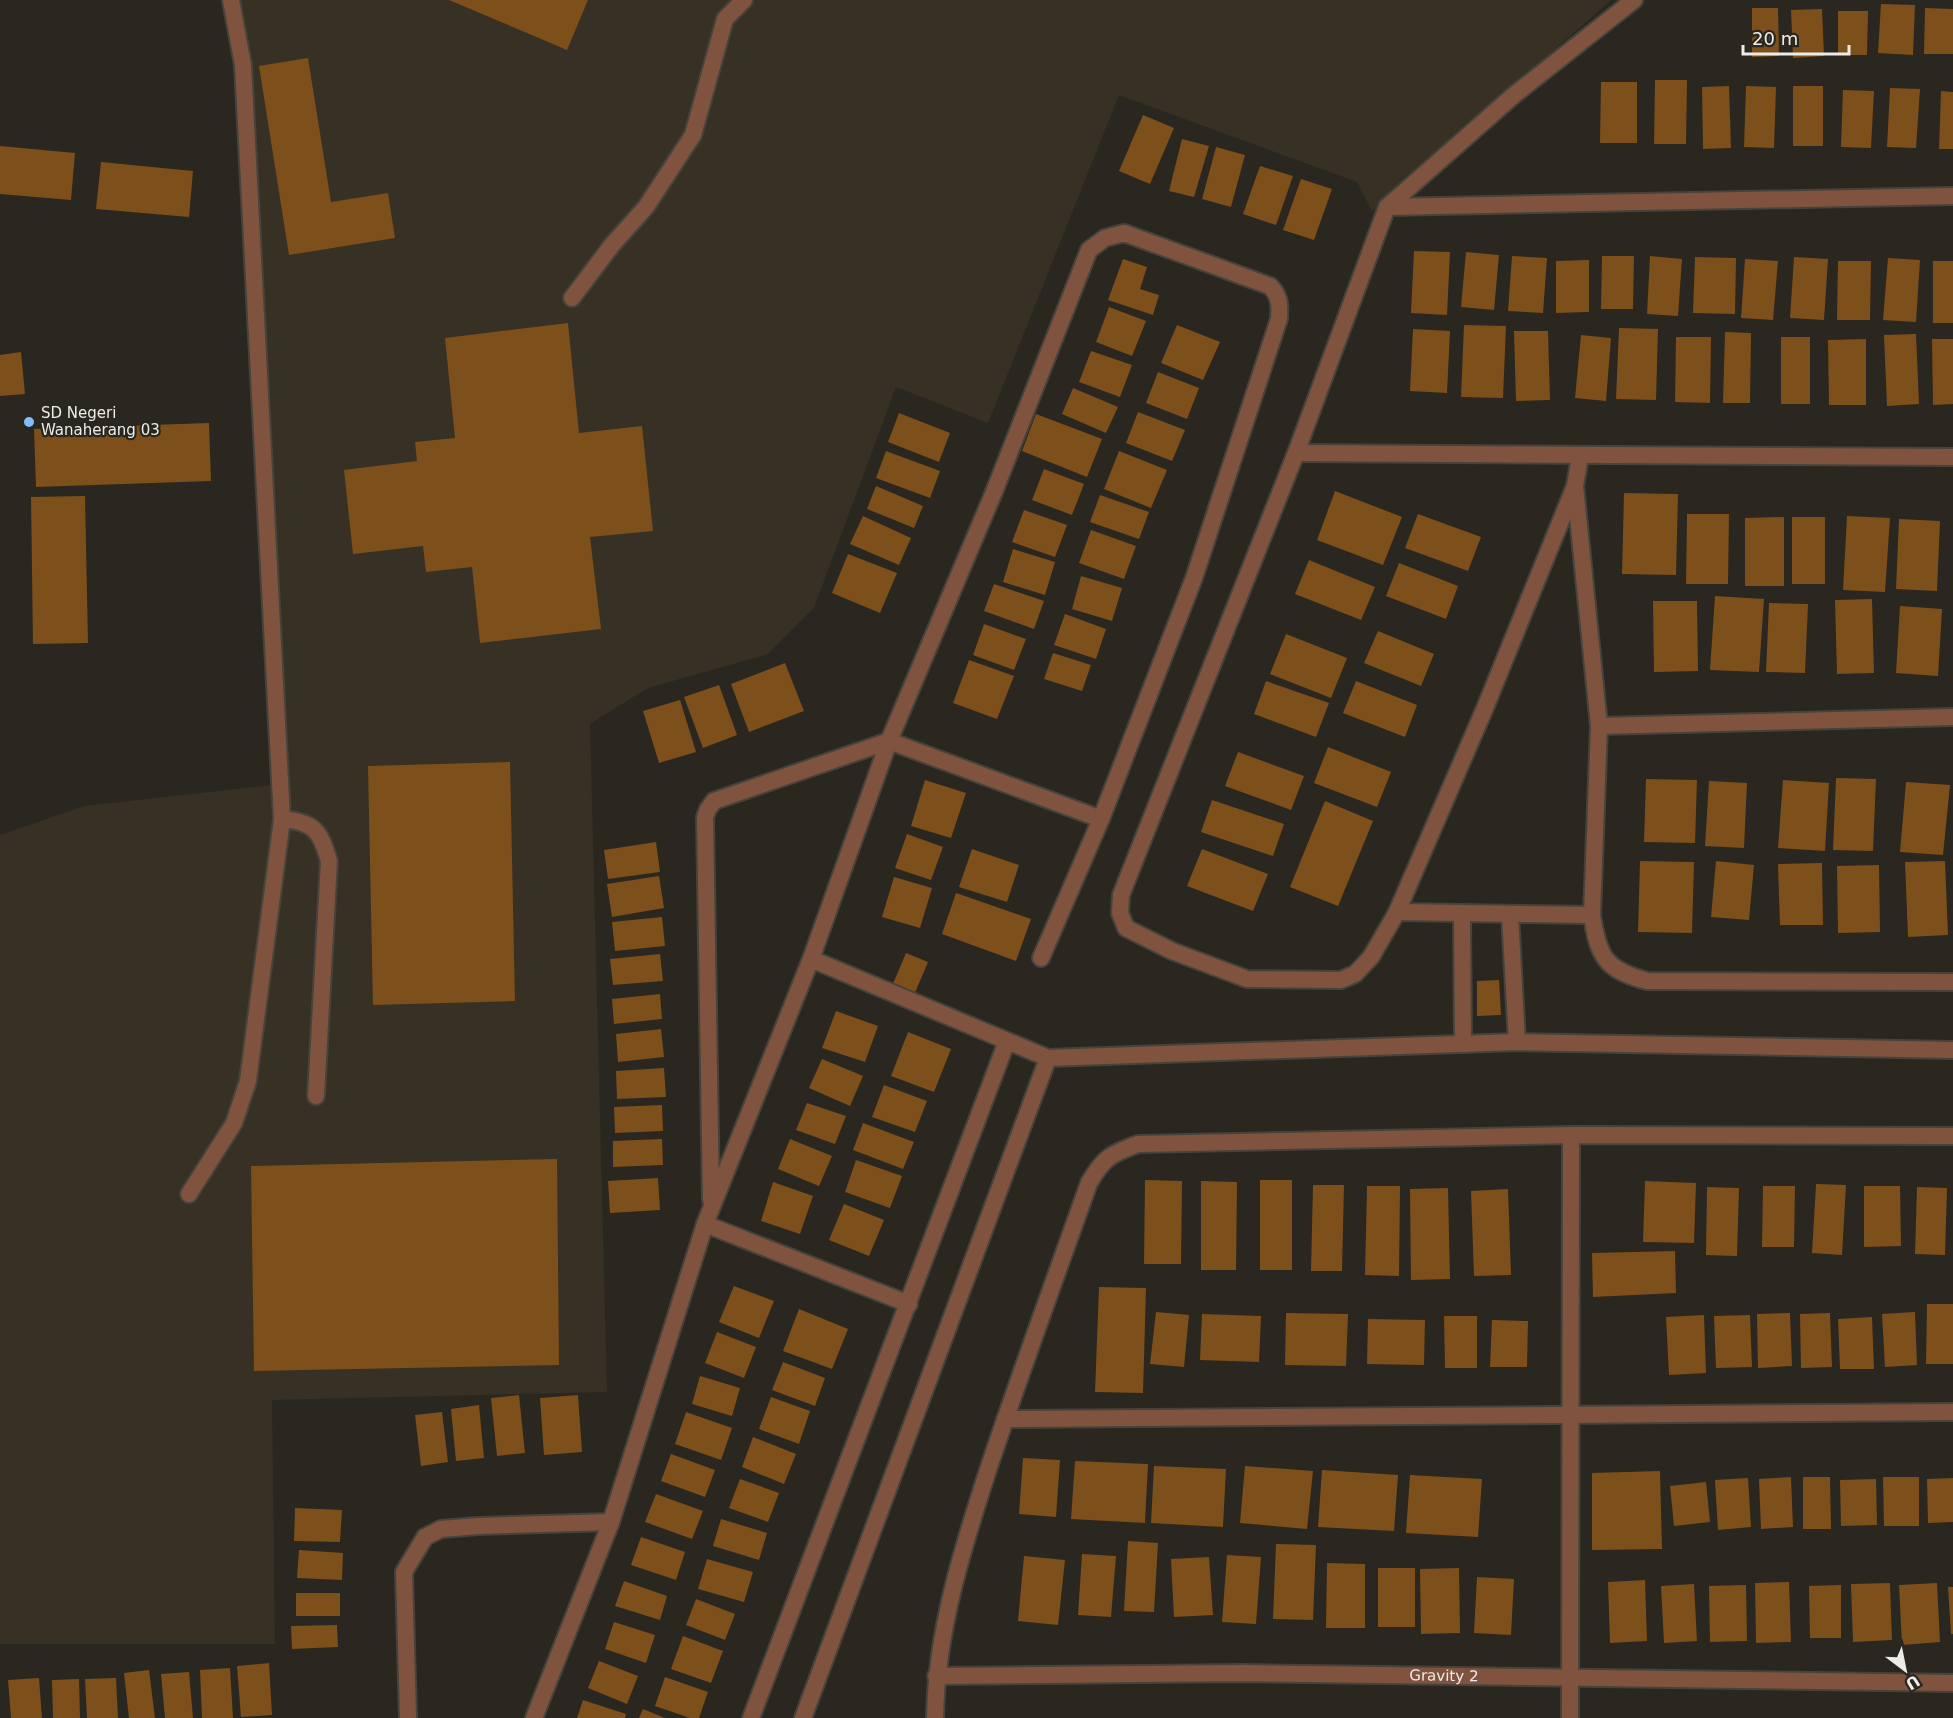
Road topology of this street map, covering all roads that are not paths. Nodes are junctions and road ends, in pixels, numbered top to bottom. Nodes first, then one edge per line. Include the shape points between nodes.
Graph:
1 (231, 0) edge
2 (744, 0) edge
3 (1634, 0) edge
4 (1953, 196) edge
5 (1387, 207) junction
6 (572, 298) dead end
7 (1296, 453) junction
8 (1580, 456) junction
9 (1953, 457) edge
10 (1575, 486) junction
11 (1953, 717) edge
12 (1599, 726) junction
13 (889, 741) junction
14 (282, 819) junction
15 (1101, 819) junction
16 (1397, 912) junction
17 (1462, 914) junction
18 (1510, 915) junction
19 (1592, 915) junction
20 (1041, 957) dead end
21 (811, 959) junction
22 (1953, 982) edge
23 (1007, 1041) junction
24 (1517, 1042) junction
25 (1463, 1044) junction
26 (1953, 1050) edge
27 (1048, 1058) junction
28 (316, 1096) dead end
29 (1570, 1135) junction
30 (1953, 1136) edge
31 (189, 1194) dead end
32 (708, 1217) junction
33 (909, 1304) junction
34 (1953, 1412) edge
35 (1570, 1416) junction
36 (1005, 1419) junction
37 (611, 1522) junction
38 (936, 1676) junction
39 (1570, 1679) junction
40 (1953, 1683) edge
41 (408, 1718) edge
42 (534, 1718) edge
43 (751, 1718) edge
44 (803, 1718) edge
45 (935, 1718) edge
46 (1570, 1718) edge

1 - 14 street via 243,65
2 - 6 street via 725,19 693,135 646,207
3 - 5 street via 1514,95
4 - 5 street
5 - 7 street
7 - 8 street
7 - 16 street via 1121,895 1120,913 1126,928 1172,951 1247,979 1341,980 1355,974 1371,957
8 - 9 street
8 - 10 street
10 - 12 street
10 - 16 street
11 - 12 street
12 - 19 street
13 - 15 street
13 - 15 street via 994,492 1089,250 1106,238 1124,233 1270,286 1280,305 1279,319 1194,578
13 - 21 street
13 - 32 street via 725,795 708,809
14 - 28 street via 302,821 314,828 324,842 329,861
14 - 31 street via 248,1081 234,1123
15 - 20 street
16 - 17 street
17 - 18 street
17 - 25 street
18 - 19 street
18 - 24 street
19 - 22 street via 1596,946 1613,967 1647,981
21 - 23 street
21 - 32 street
23 - 27 street
23 - 33 street
24 - 25 street
24 - 26 street
25 - 27 street
27 - 44 street
29 - 30 street
29 - 35 street
29 - 36 street via 1138,1144 1113,1153 1089,1183
32 - 33 street
32 - 37 street
33 - 43 street
34 - 35 street
35 - 36 street
35 - 39 street
36 - 38 street via 962,1551
37 - 41 street via 478,1526 441,1529 425,1537 404,1572
37 - 42 street
38 - 39 street, Gravity 2 via 1243,1672
38 - 45 street
39 - 40 street, Gravity 2
39 - 46 street

